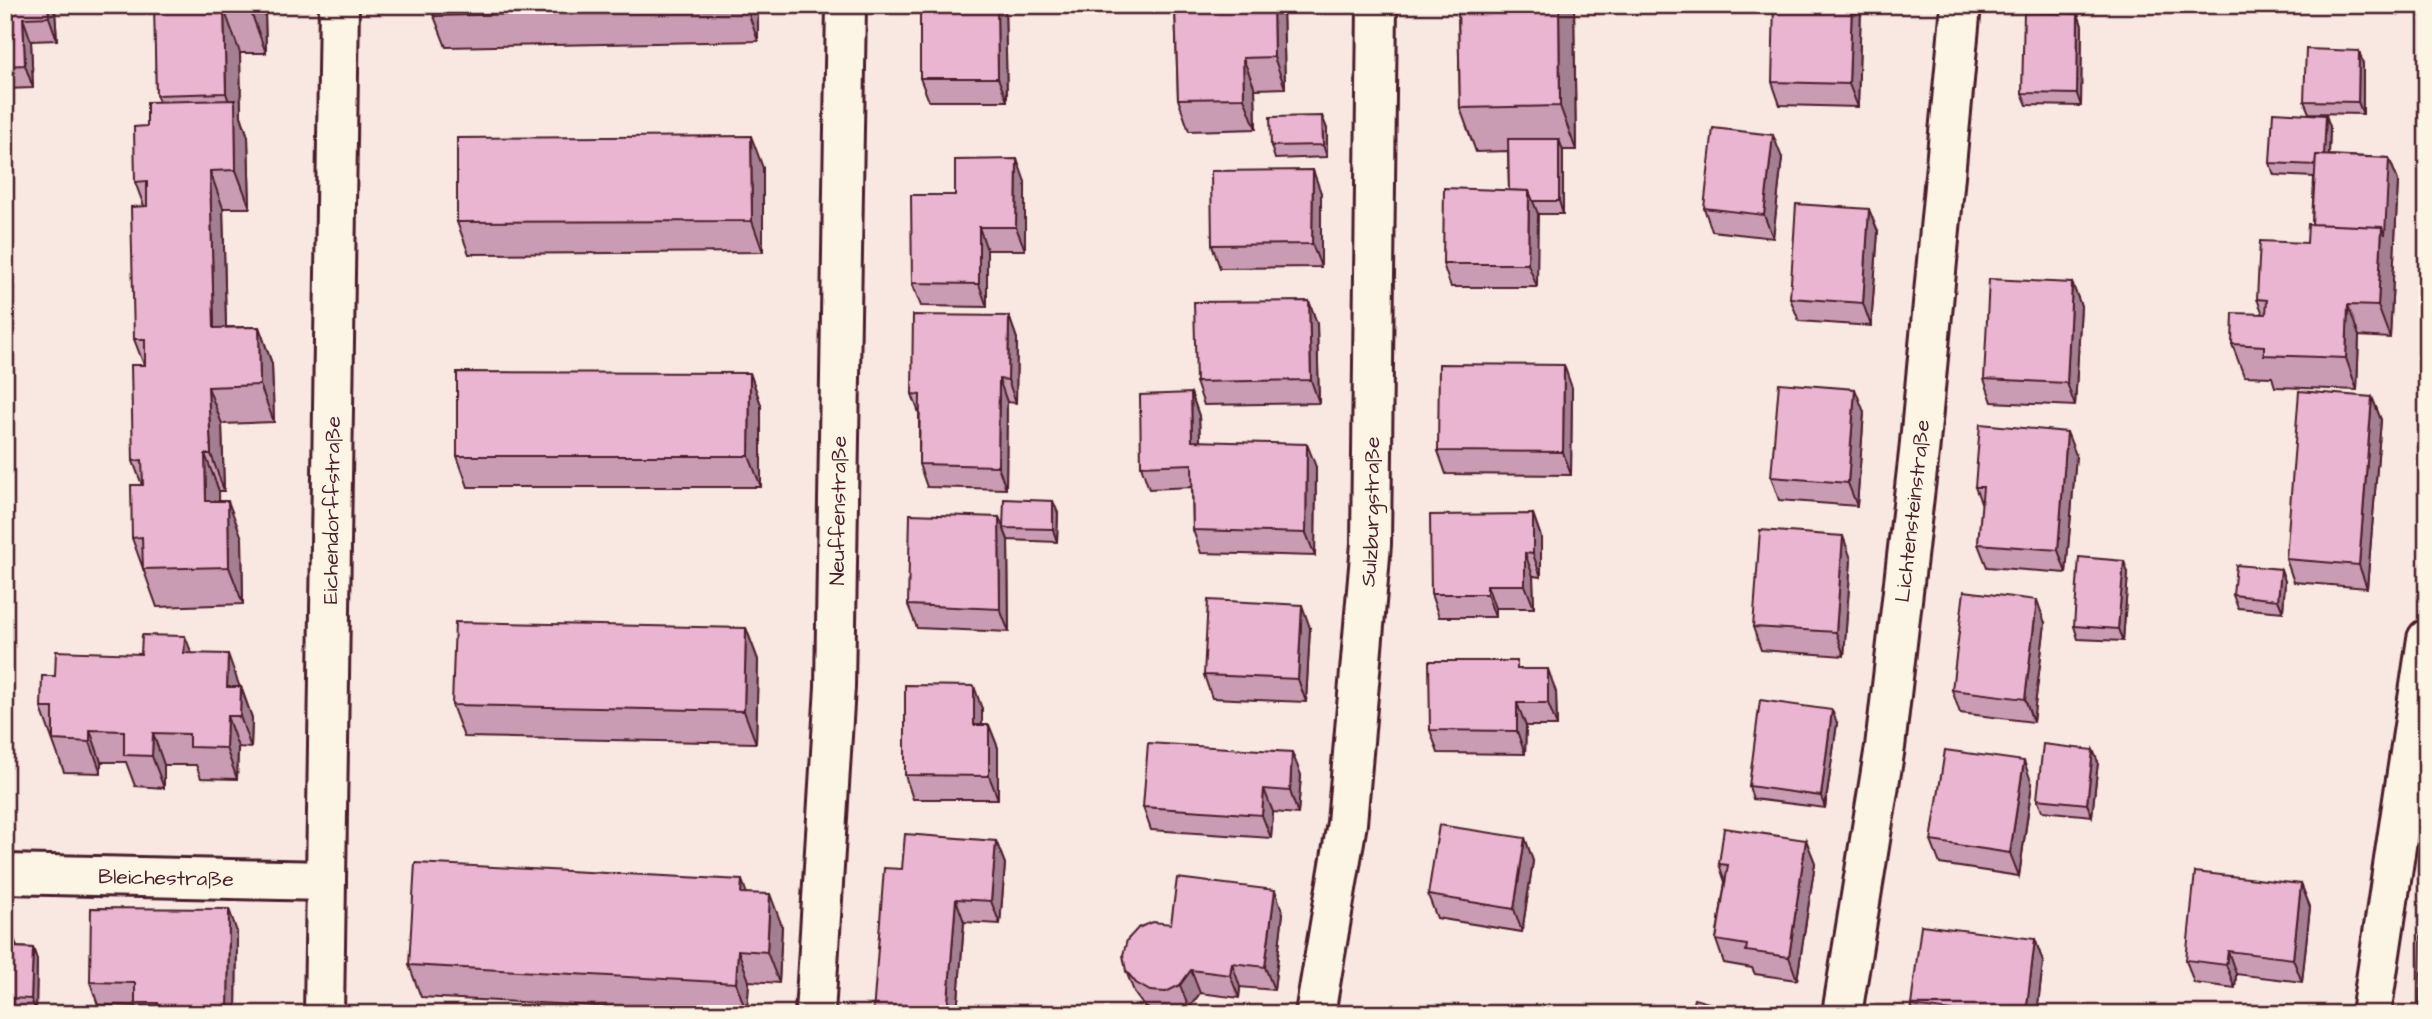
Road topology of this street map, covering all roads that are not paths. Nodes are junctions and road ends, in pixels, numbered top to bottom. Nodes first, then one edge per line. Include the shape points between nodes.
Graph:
1 (339, 5) edge
2 (846, 5) edge
3 (1377, 5) edge
4 (1961, 5) edge
5 (2427, 639) edge
6 (5, 874) edge
7 (327, 881) junction
8 (324, 1014) edge
9 (815, 1014) edge
10 (1315, 1014) edge
11 (1842, 1014) edge
12 (2371, 1014) edge

1 - 7 street, Eichendorffstraße
2 - 9 street, Neuffenstraße via 835,687
3 - 10 street, Sulzburgstraße via 1371,544 1347,823
4 - 11 street, Lichtensteinstraße via 1919,453 1885,747
5 - 12 street
6 - 7 street, Bleichestraße
7 - 8 street, Eichendorffstraße

